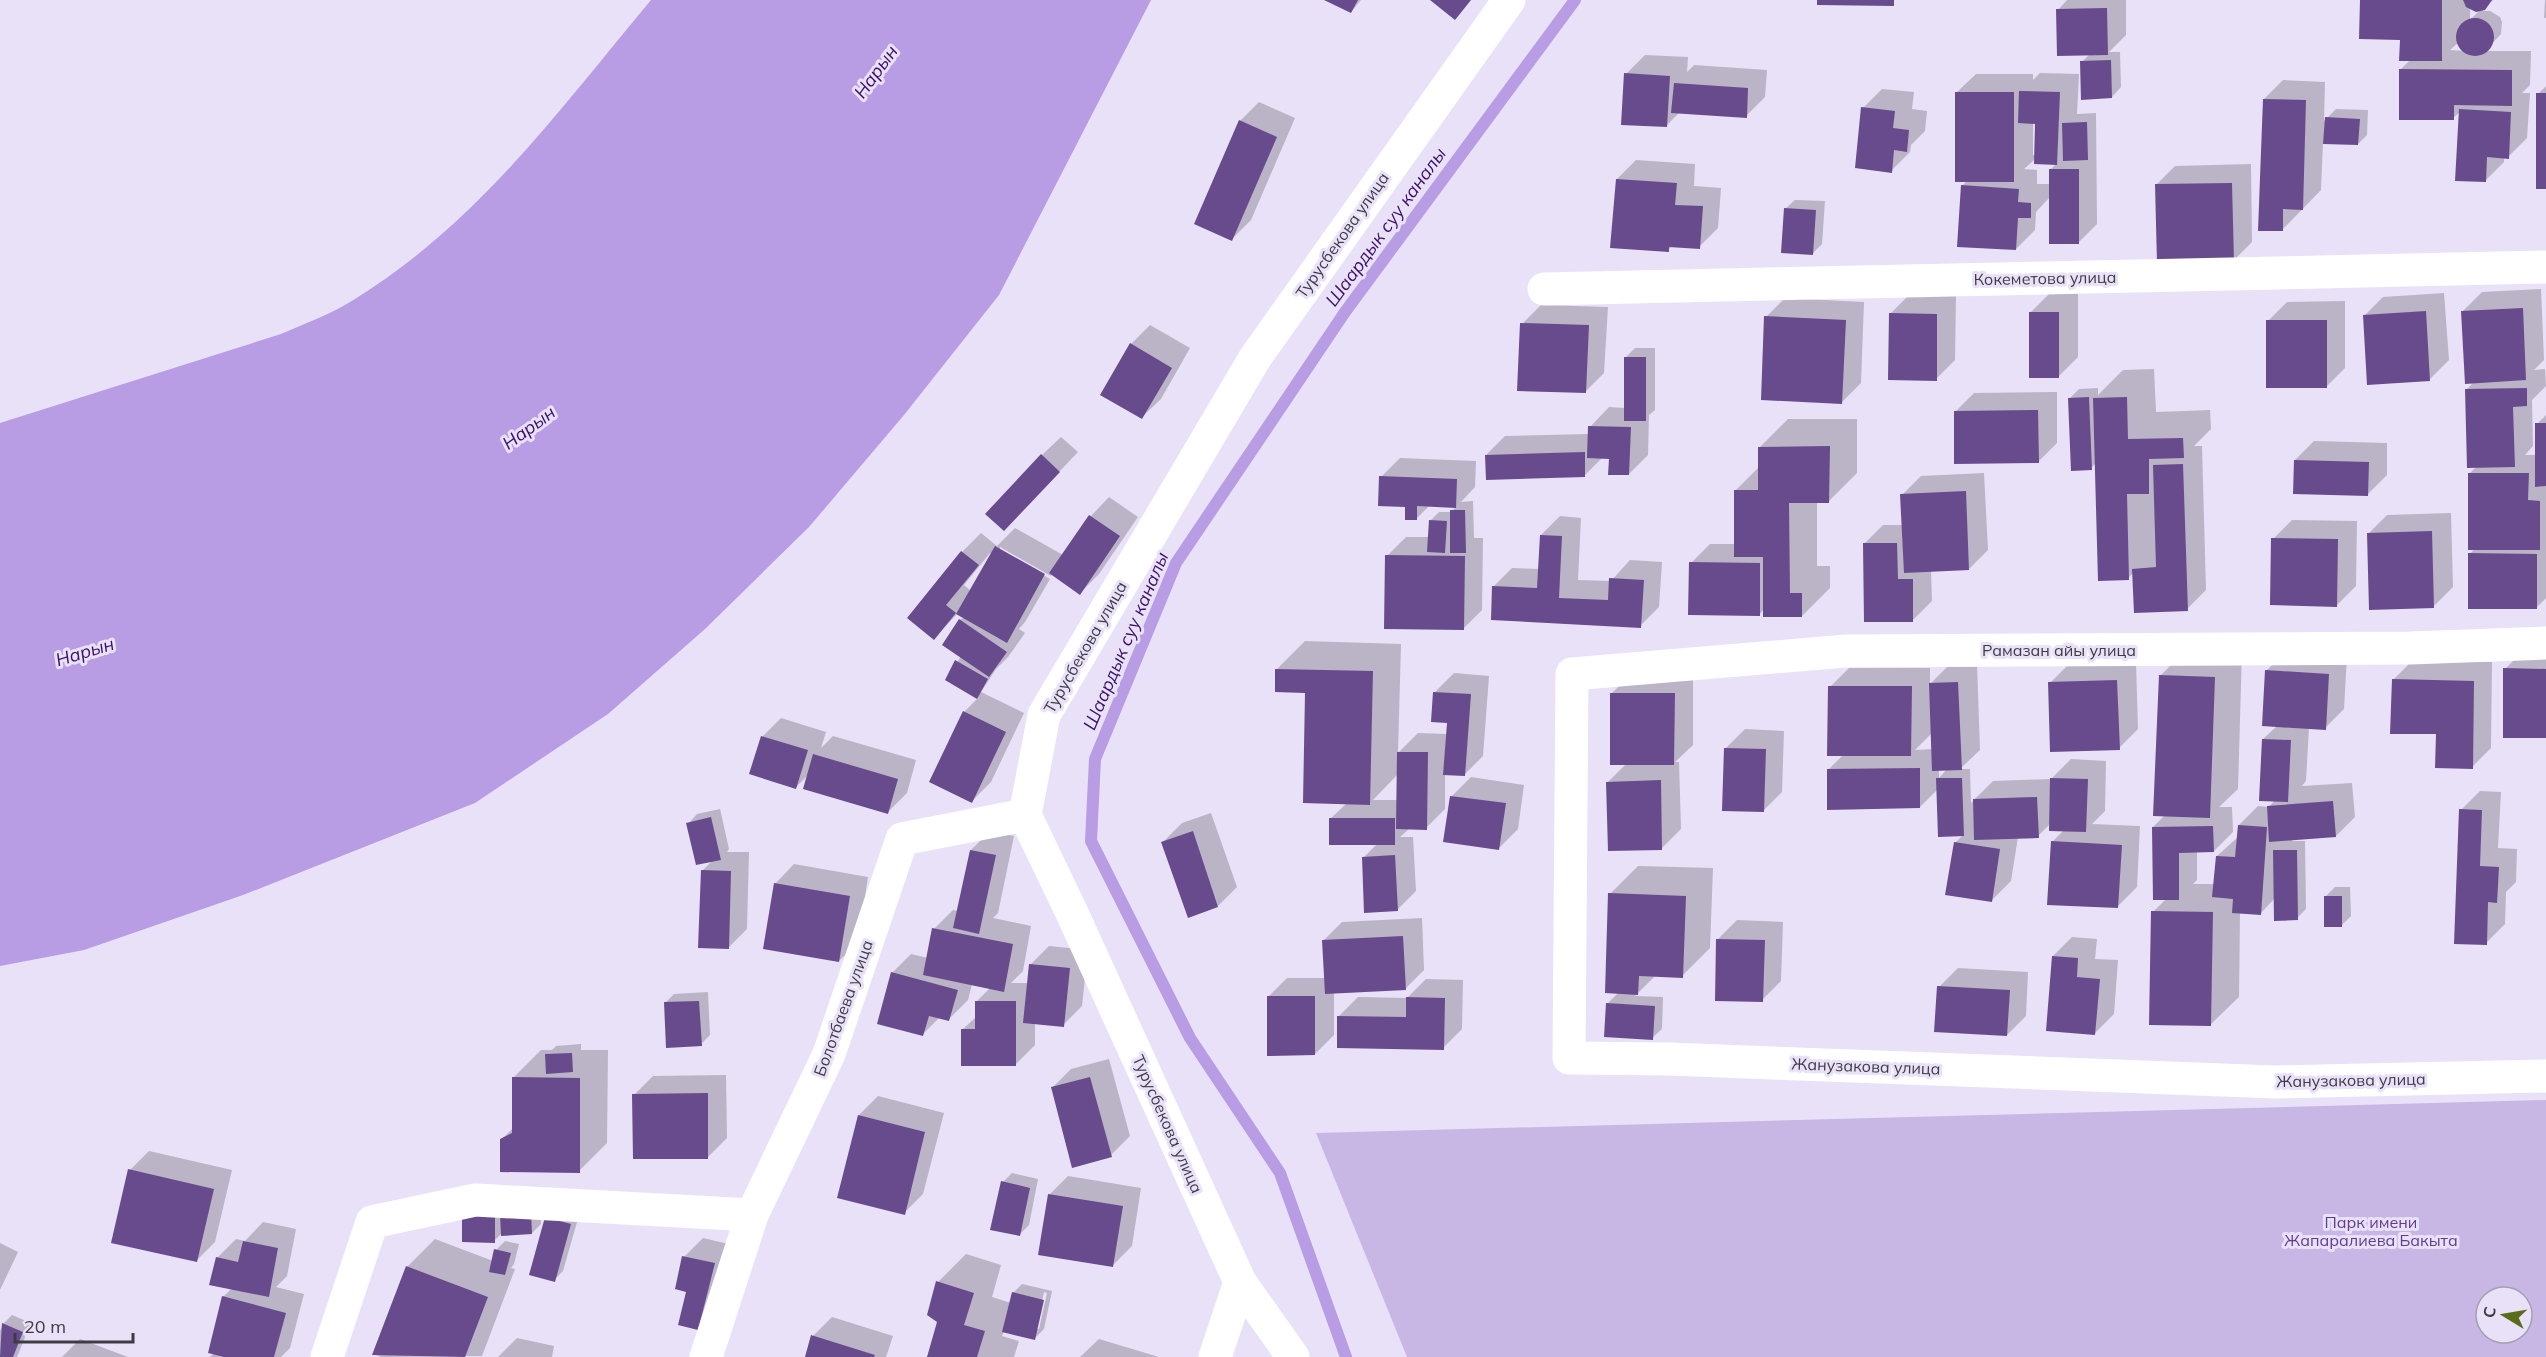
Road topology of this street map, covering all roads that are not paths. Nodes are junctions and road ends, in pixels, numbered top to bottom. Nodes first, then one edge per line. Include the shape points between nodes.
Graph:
1 (1509, 0) edge
2 (2546, 267) edge
3 (1544, 289) dead end
4 (2546, 643) edge
5 (1572, 674) joint
6 (1025, 815) junction
7 (2546, 1076) edge
8 (752, 1215) junction
9 (1240, 1282) junction
10 (327, 1357) edge
11 (706, 1357) edge
12 (1215, 1357) edge
13 (1293, 1357) edge

1 - 6 street, Турусбекова улица via 1255,358 1044,715
2 - 3 street, Кокеметова улица
4 - 5 street, Рамазан айы улица via 2398,648 1846,651
5 - 7 street, Жанузакова улица via 1569,1058 2275,1082
6 - 8 street, Болотбаева улица via 902,839 829,1054
6 - 9 street, Турусбекова улица
8 - 10 street via 475,1200 372,1222
8 - 11 street, Болотбаева улица
9 - 12 street
9 - 13 street, Турусбекова улица

